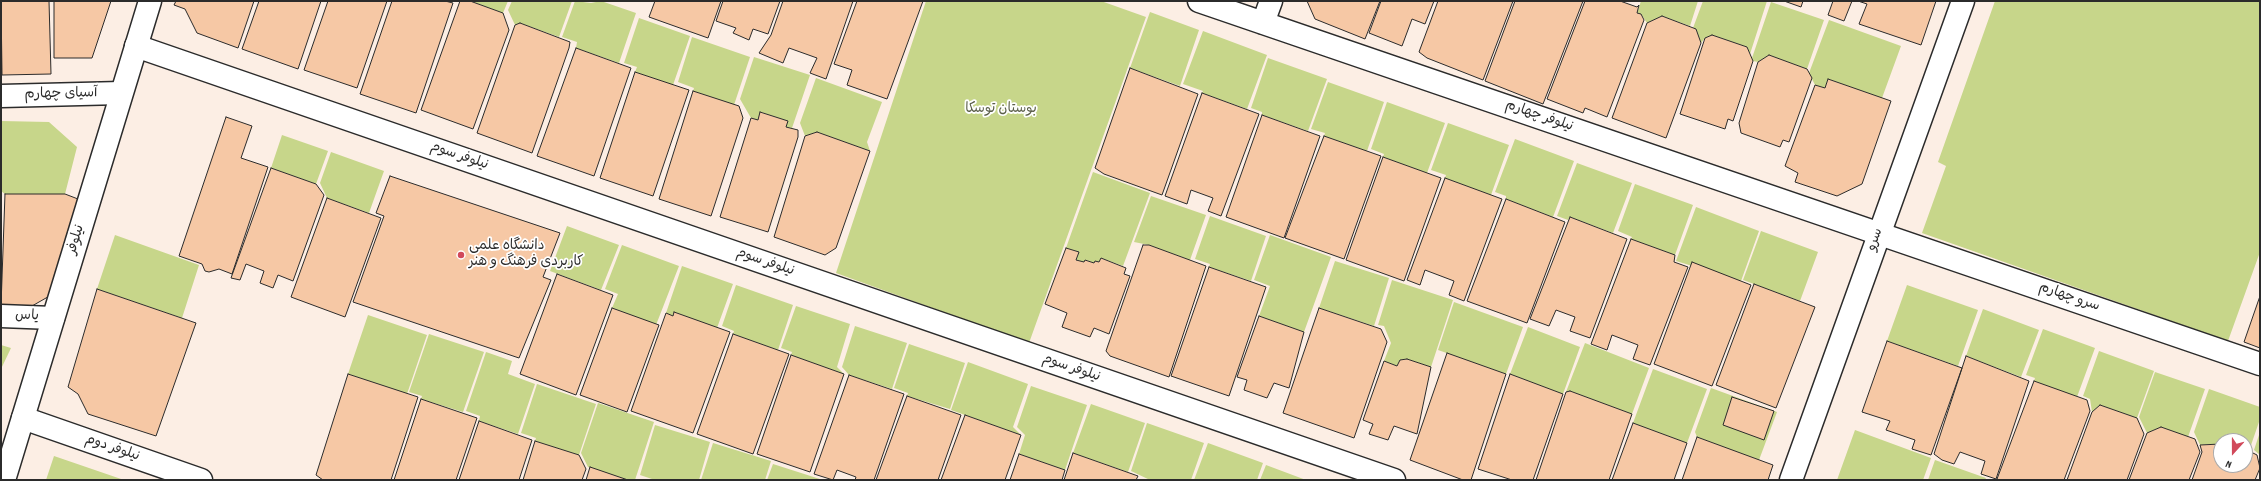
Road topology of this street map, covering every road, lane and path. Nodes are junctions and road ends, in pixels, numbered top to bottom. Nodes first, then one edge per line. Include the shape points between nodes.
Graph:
1 (150, 1) edge
2 (1199, 1) edge
3 (1271, 1) edge
4 (1963, 1) edge
5 (1263, 23) junction
6 (136, 46) junction
7 (121, 93) junction
8 (1, 96) edge
9 (1878, 233) junction
10 (1, 316) edge
11 (53, 318) junction
12 (2260, 364) edge
13 (23, 418) junction
14 (4, 480) edge
15 (201, 480) edge
16 (1394, 480) edge
17 (1791, 480) edge

1 - 6 street, نیلوفر
2 - 5 street, نیلوفر چهارم
3 - 5 street
4 - 9 street, سرو
5 - 9 street, نیلوفر چهارم
6 - 7 street, نیلوفر
6 - 16 street, نیلوفر سوم
7 - 8 street, آسیای چهارم
7 - 11 street, نیلوفر
9 - 12 street, سرو چهارم
9 - 17 street, سرو
10 - 11 street, یاس
11 - 13 street, نیلوفر
13 - 14 street, نیلوفر
13 - 15 street, نیلوفر دوم

